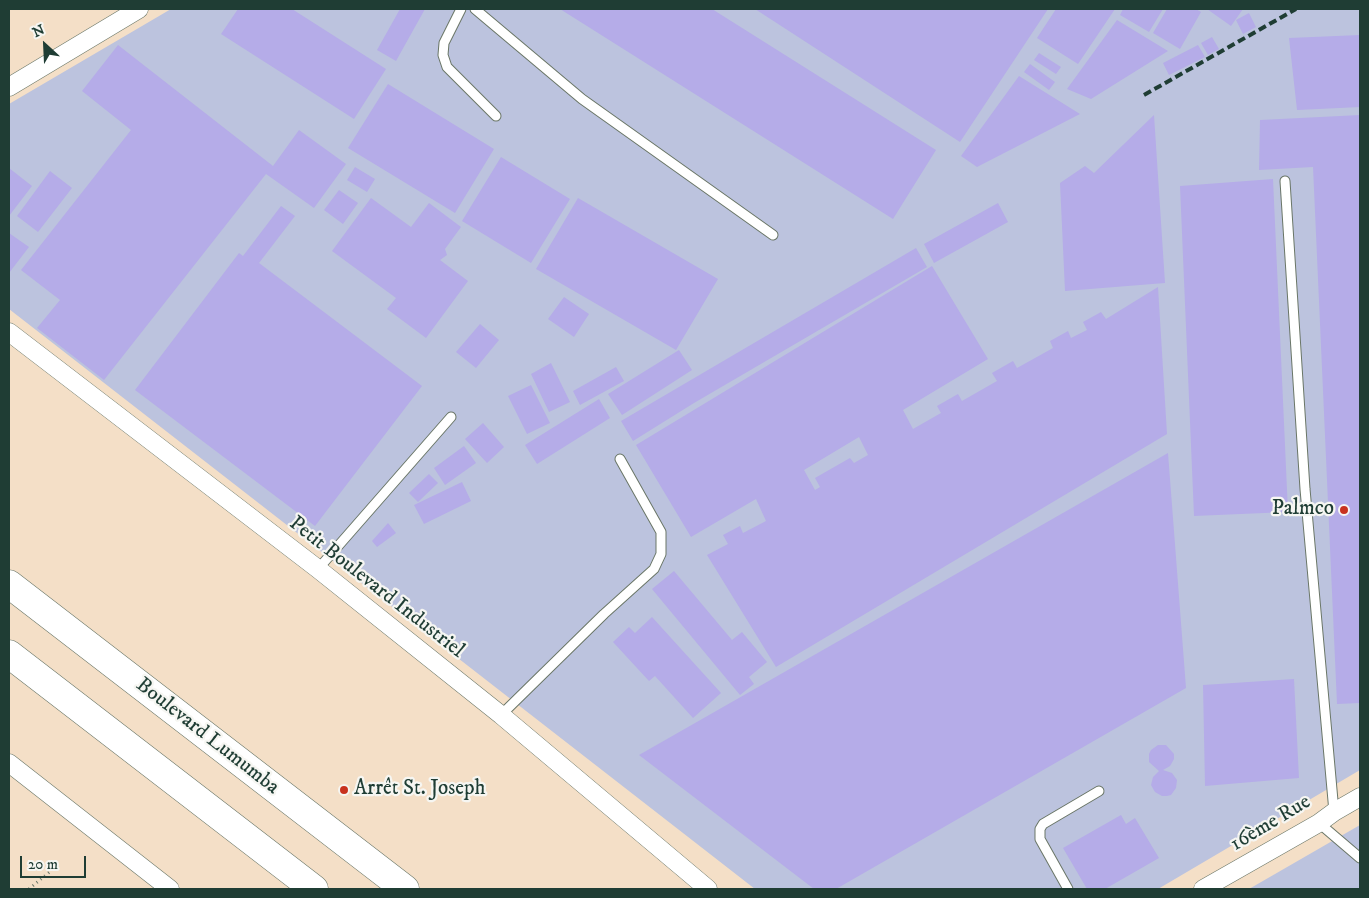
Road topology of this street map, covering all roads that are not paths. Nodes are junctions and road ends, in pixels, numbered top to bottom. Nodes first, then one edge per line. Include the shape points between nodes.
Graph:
1 (139, 9) edge
2 (462, 9) edge
3 (475, 9) edge
4 (9, 87) edge
5 (496, 116) dead end
6 (1285, 181) dead end
7 (773, 235) dead end
8 (9, 332) edge
9 (451, 417) dead end
10 (620, 459) dead end
11 (318, 569) junction
12 (9, 584) edge
13 (9, 654) edge
14 (501, 715) junction
15 (9, 763) edge
16 (1099, 791) dead end
17 (1360, 797) edge
18 (1334, 812) junction
19 (1319, 823) junction
20 (1360, 858) edge
21 (170, 889) edge
22 (314, 889) edge
23 (405, 889) edge
24 (708, 889) edge
25 (1068, 889) edge
26 (1204, 889) edge

1 - 4 street
2 - 5 lane via 444,43 443,56 447,67
3 - 7 lane via 582,99
6 - 18 lane via 1305,489
8 - 11 street, Petit Boulevard Industriel
9 - 11 lane
10 - 14 lane via 661,532 661,554 654,569
11 - 14 street, Petit Boulevard Industriel
12 - 23 highway, Boulevard Lumumba
13 - 22 highway
14 - 24 street, Petit Boulevard Industriel
15 - 21 street
16 - 25 lane via 1043,824 1040,829 1040,839
17 - 18 street, 16ème Rue
18 - 19 street, 16ème Rue
19 - 20 lane
19 - 26 street, 16ème Rue

